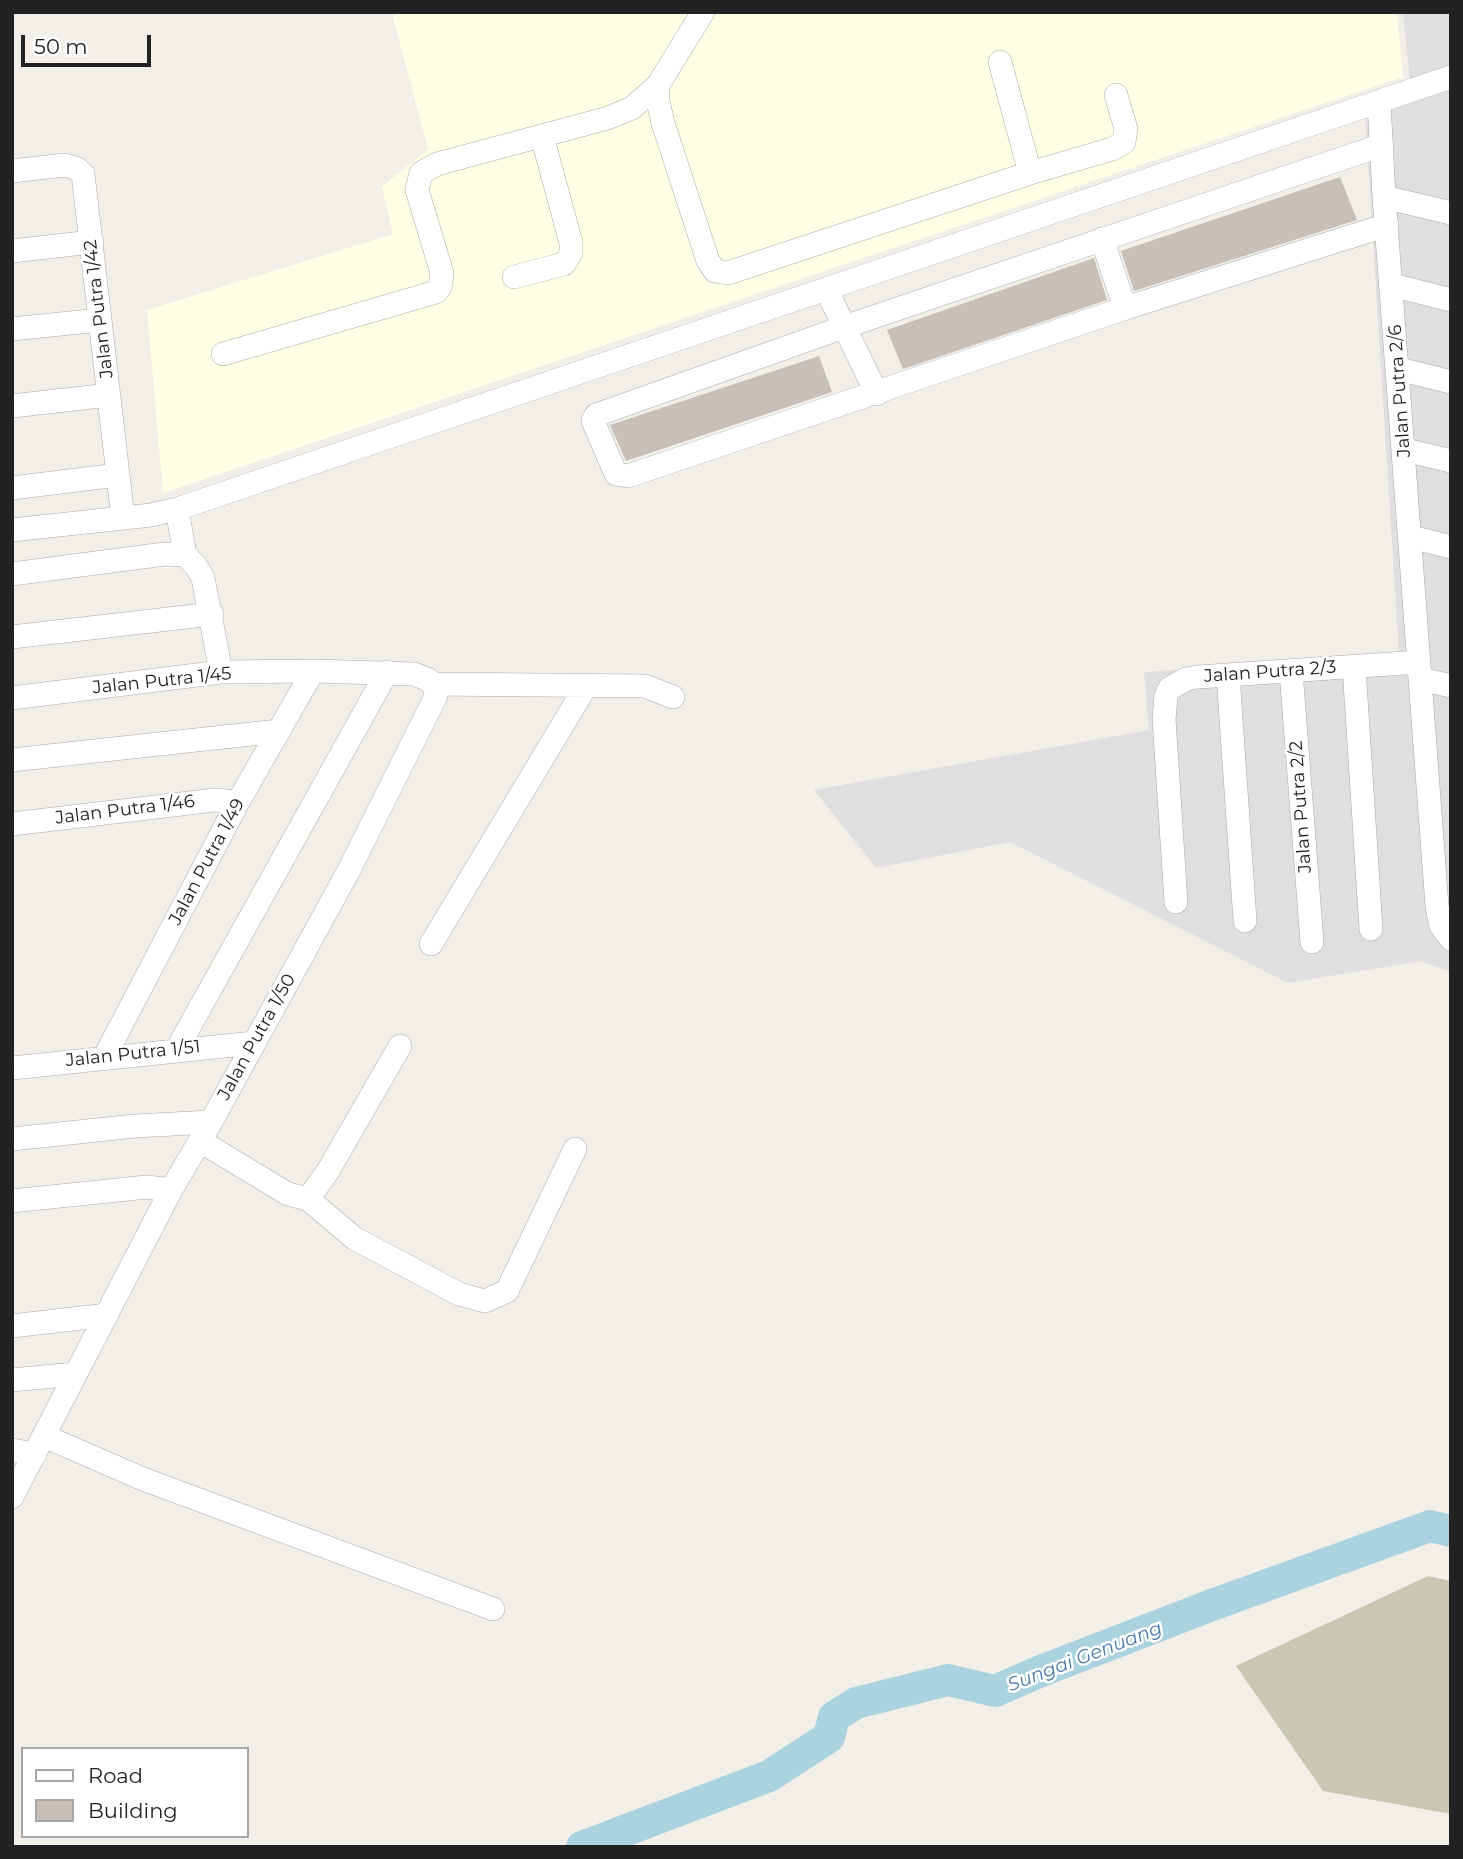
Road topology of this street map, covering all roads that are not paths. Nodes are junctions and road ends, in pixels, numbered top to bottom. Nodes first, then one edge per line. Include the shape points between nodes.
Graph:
1 (703, 12) edge
2 (1000, 62) dead end
3 (1451, 78) edge
4 (657, 85) junction
5 (1116, 95) dead end
6 (1380, 103) junction
7 (542, 136) junction
8 (1382, 145) junction
9 (12, 171) edge
10 (1030, 173) junction
11 (1384, 197) junction
12 (1451, 213) edge
13 (1387, 225) junction
14 (1102, 239) junction
15 (92, 242) junction
16 (12, 251) edge
17 (514, 277) dead end
18 (1392, 285) junction
19 (826, 289) junction
20 (1451, 300) edge
21 (1129, 307) junction
22 (100, 320) junction
23 (844, 327) junction
24 (12, 330) edge
25 (223, 354) dead end
26 (1399, 369) junction
27 (1451, 382) edge
28 (877, 394) junction
29 (109, 395) junction
30 (12, 406) edge
31 (1405, 450) junction
32 (1451, 461) edge
33 (118, 475) junction
34 (12, 488) edge
35 (177, 509) junction
36 (123, 518) junction
37 (12, 530) edge
38 (1411, 537) junction
39 (1451, 547) edge
40 (185, 555) junction
41 (12, 574) edge
42 (212, 614) junction
43 (12, 637) edge
44 (1354, 667) junction
45 (1420, 670) junction
46 (313, 671) junction
47 (1291, 671) junction
48 (221, 672) junction
49 (387, 672) junction
50 (1228, 675) junction
51 (432, 684) junction
52 (586, 686) junction
53 (1451, 686) edge
54 (673, 697) dead end
55 (12, 698) edge
56 (279, 731) junction
57 (12, 760) edge
58 (239, 802) junction
59 (1441, 811) edge
60 (12, 824) edge
61 (1176, 902) dead end
62 (1245, 921) dead end
63 (1371, 929) dead end
64 (1449, 938) edge
65 (1312, 942) dead end
66 (431, 944) dead end
67 (254, 1042) junction
68 (400, 1046) dead end
69 (177, 1049) junction
70 (105, 1056) junction
71 (12, 1068) edge
72 (206, 1131) junction
73 (12, 1139) edge
74 (575, 1149) dead end
75 (171, 1189) junction
76 (308, 1199) junction
77 (12, 1200) edge
78 (107, 1315) junction
79 (12, 1326) edge
80 (75, 1374) junction
81 (12, 1380) edge
82 (40, 1445) junction
83 (12, 1450) edge
84 (12, 1497) edge
85 (493, 1609) dead end

1 - 4 street
2 - 10 street
3 - 6 street
4 - 7 street via 632,108
4 - 10 street via 663,123 715,271 729,273
5 - 10 street via 1126,129 1124,142
6 - 8 street, Jalan Putra 2/6
6 - 19 street
7 - 17 street via 571,253 564,264
7 - 25 street via 437,164 421,173 417,190 442,273 436,292
8 - 11 street, Jalan Putra 2/6
8 - 14 street
9 - 15 street, Jalan Putra 1/42 via 65,164 83,174
11 - 12 street
11 - 13 street, Jalan Putra 2/6
13 - 18 street, Jalan Putra 2/6
13 - 21 street
14 - 21 street via 1124,305
14 - 23 street
15 - 16 street
15 - 22 street, Jalan Putra 1/42
18 - 20 street
18 - 26 street, Jalan Putra 2/6
19 - 23 street
19 - 35 street
21 - 28 street
22 - 24 street
22 - 29 street, Jalan Putra 1/42
23 - 28 street
23 - 28 street via 596,415 593,421 616,474 628,476
26 - 27 street
26 - 31 street, Jalan Putra 2/6
29 - 30 street
29 - 33 street, Jalan Putra 1/42
31 - 32 street
31 - 38 street, Jalan Putra 2/6
33 - 34 street
33 - 36 street, Jalan Putra 1/42
35 - 36 street
35 - 40 street
36 - 37 street
38 - 39 street
38 - 45 street, Jalan Putra 2/6
40 - 41 street
40 - 42 street via 203,578
42 - 43 street
42 - 48 street
44 - 45 street, Jalan Putra 2/3
44 - 47 street, Jalan Putra 2/3
44 - 63 street
45 - 53 street
45 - 59 street, Jalan Putra 2/6
46 - 48 street, Jalan Putra 1/45
46 - 49 street
46 - 56 street, Jalan Putra 1/49
47 - 50 street, Jalan Putra 2/3
47 - 65 street, Jalan Putra 2/2
48 - 55 street, Jalan Putra 1/45
49 - 51 street via 414,674
49 - 69 street
50 - 61 street, Jalan Putra 2/3 via 1186,679 1166,696
50 - 62 street
51 - 52 street
51 - 67 street, Jalan Putra 1/50 via 436,696 432,705 349,870
52 - 54 street via 645,685
52 - 66 street
56 - 57 street
56 - 58 street, Jalan Putra 1/49
58 - 60 street, Jalan Putra 1/46 via 215,800
58 - 70 street, Jalan Putra 1/49
59 - 64 street, Jalan Putra 2/6 via 1439,916
67 - 69 street, Jalan Putra 1/51
67 - 72 street, Jalan Putra 1/50
68 - 76 street
69 - 70 street, Jalan Putra 1/51
70 - 71 street, Jalan Putra 1/51
72 - 73 street via 135,1126
72 - 75 street, Jalan Putra 1/50
72 - 76 street via 288,1194
74 - 76 street via 508,1291 485,1301 459,1294 354,1238
75 - 77 street via 147,1187
75 - 78 street, Jalan Putra 1/50
78 - 79 street
78 - 80 street, Jalan Putra 1/50
80 - 81 street
80 - 82 street, Jalan Putra 1/50
82 - 83 street
82 - 84 street, Jalan Putra 1/50
82 - 85 street

